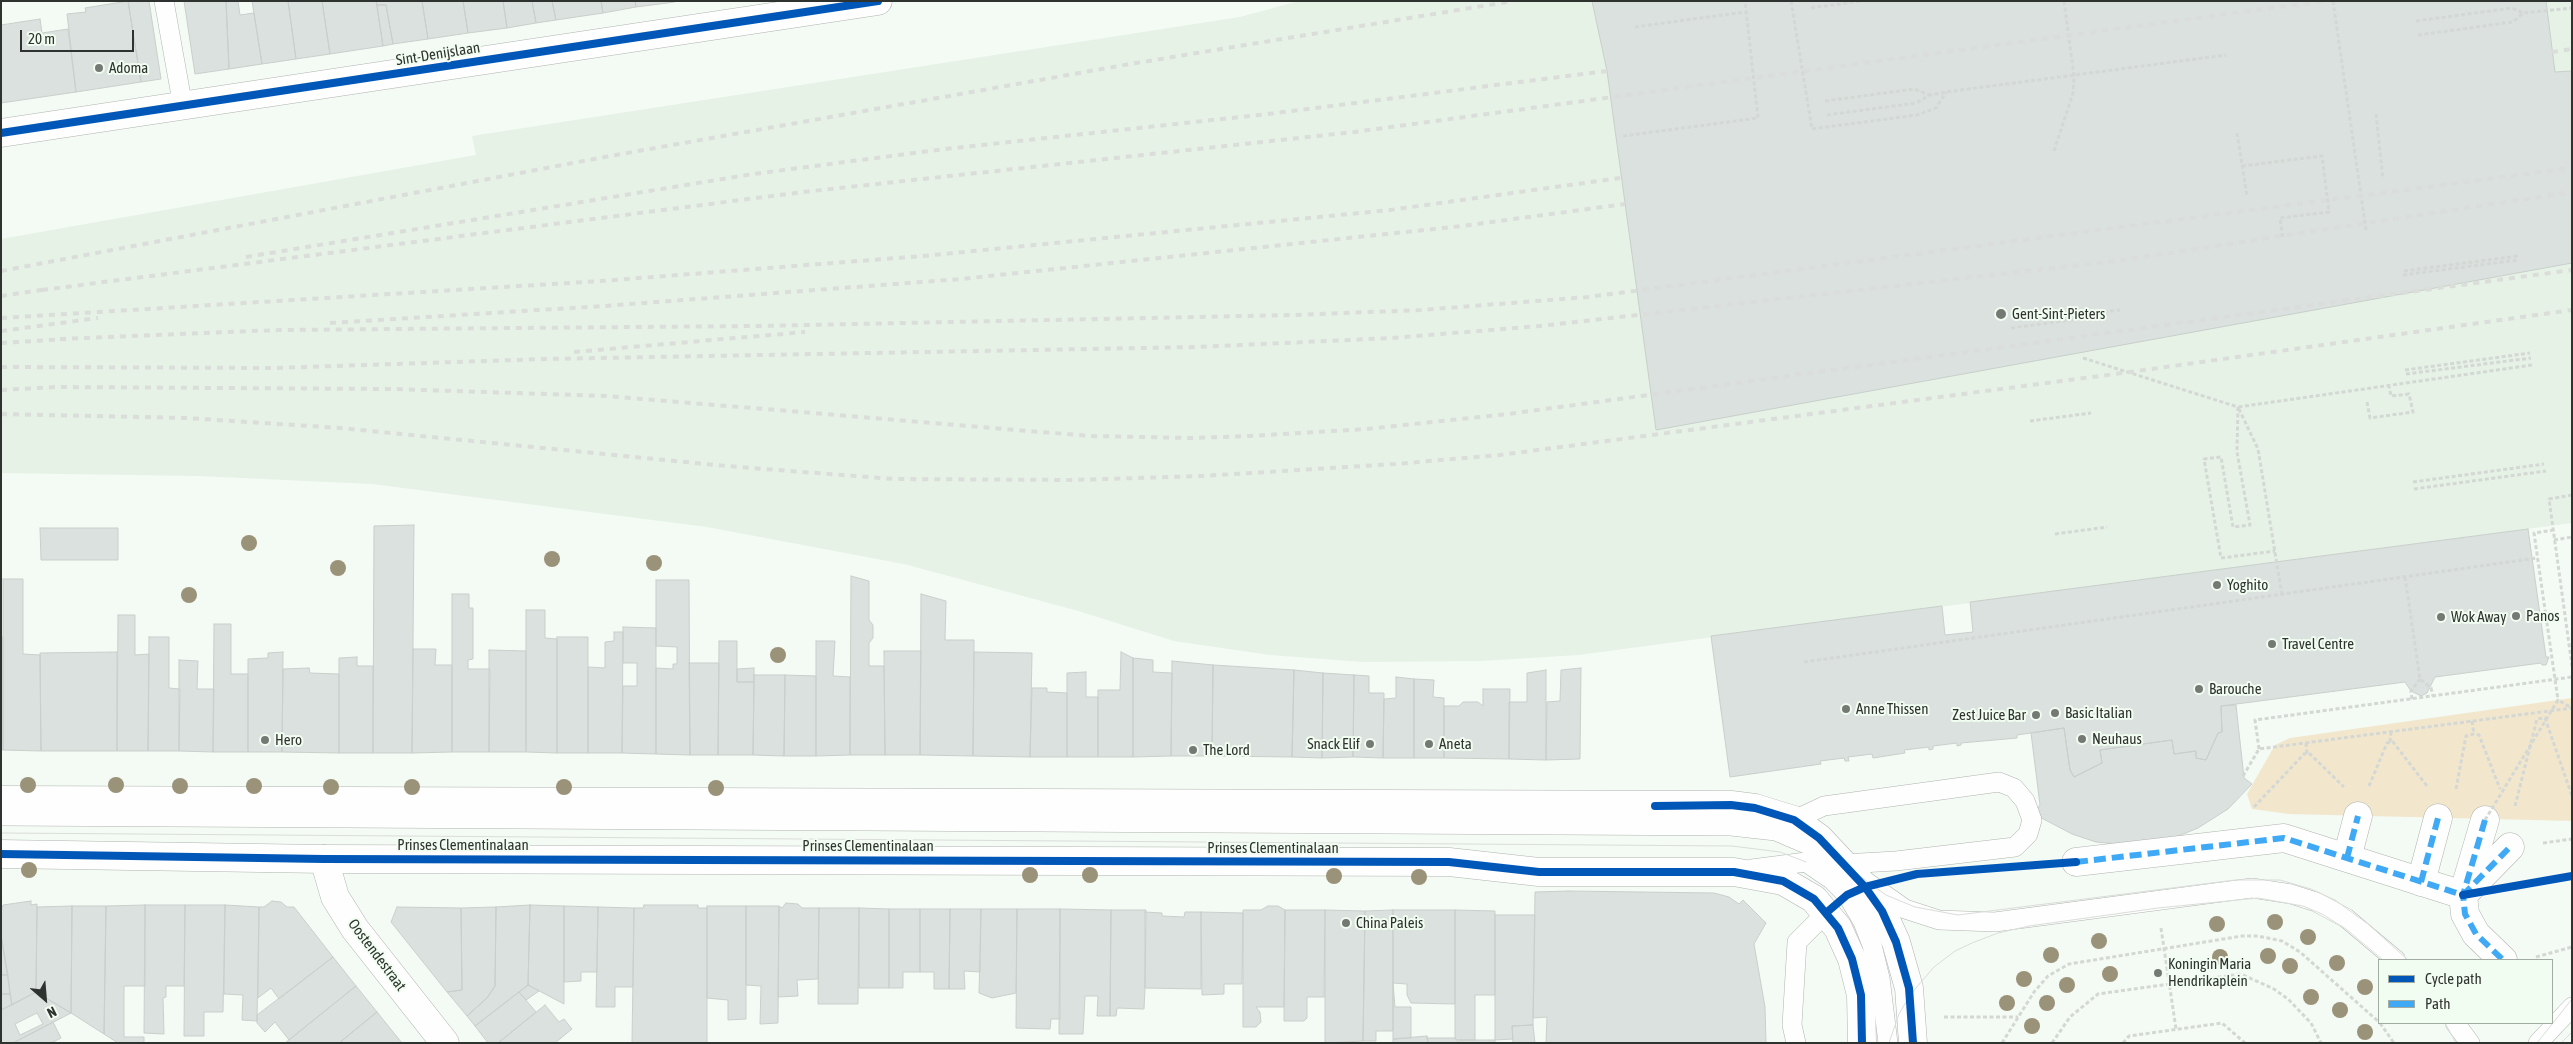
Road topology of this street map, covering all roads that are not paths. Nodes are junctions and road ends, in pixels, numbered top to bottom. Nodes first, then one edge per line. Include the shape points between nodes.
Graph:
1 (164, 1) edge
2 (878, 1) edge
3 (183, 107) junction
4 (1, 133) edge
5 (1, 800) edge
6 (2354, 804) road end
7 (2435, 806) road end
8 (2496, 814) road end
9 (1, 816) edge
10 (1794, 820) junction
11 (2510, 848) dead end
12 (1, 854) edge
13 (324, 858) junction
14 (2347, 858) junction
15 (1806, 862) junction
16 (2076, 862) dead end
17 (1843, 864) junction
18 (1734, 872) junction
19 (2421, 882) junction
20 (2463, 895) junction
21 (1826, 913) junction
22 (2395, 959) edge
23 (2502, 959) edge
24 (2572, 1007) edge
25 (2456, 1024) edge
26 (445, 1043) edge
27 (1796, 1043) edge
28 (1862, 1043) edge
29 (1888, 1043) edge
30 (1913, 1043) edge
31 (2470, 1043) edge
32 (2538, 1043) edge

1 - 3 lane
2 - 3 street, Sint-Denijslaan
3 - 4 street, Sint-Denijslaan
5 - 10 street via 1730,806 1755,808
6 - 14 street
7 - 19 street
8 - 20 street
9 - 17 lane via 1731,826 1776,831
10 - 17 street via 1819,838
10 - 17 lane via 1824,806 2000,782 2014,788 2025,801 2032,820 2028,834 2015,846
11 - 20 street
12 - 13 street, Prinses Clementinalaan
13 - 18 street, Prinses Clementinalaan via 1439,862 1539,872
13 - 26 street, Oostendestraat via 335,897 355,929
14 - 16 street via 2284,838
14 - 19 street
15 - 17 lane
15 - 18 lane
15 - 29 lane via 1847,895 1863,922 1880,978
17 - 22 lane via 1905,909 1939,920 1995,922 2252,888 2291,894 2316,902 2346,918
17 - 30 street via 1882,911 1896,942 1909,988
18 - 21 street via 1783,881 1814,899
19 - 20 street
20 - 23 street via 2466,914 2476,934
21 - 27 lane via 1797,942 1792,1025
21 - 28 street via 1838,928 1852,959 1861,994
24 - 32 lane
25 - 31 lane

